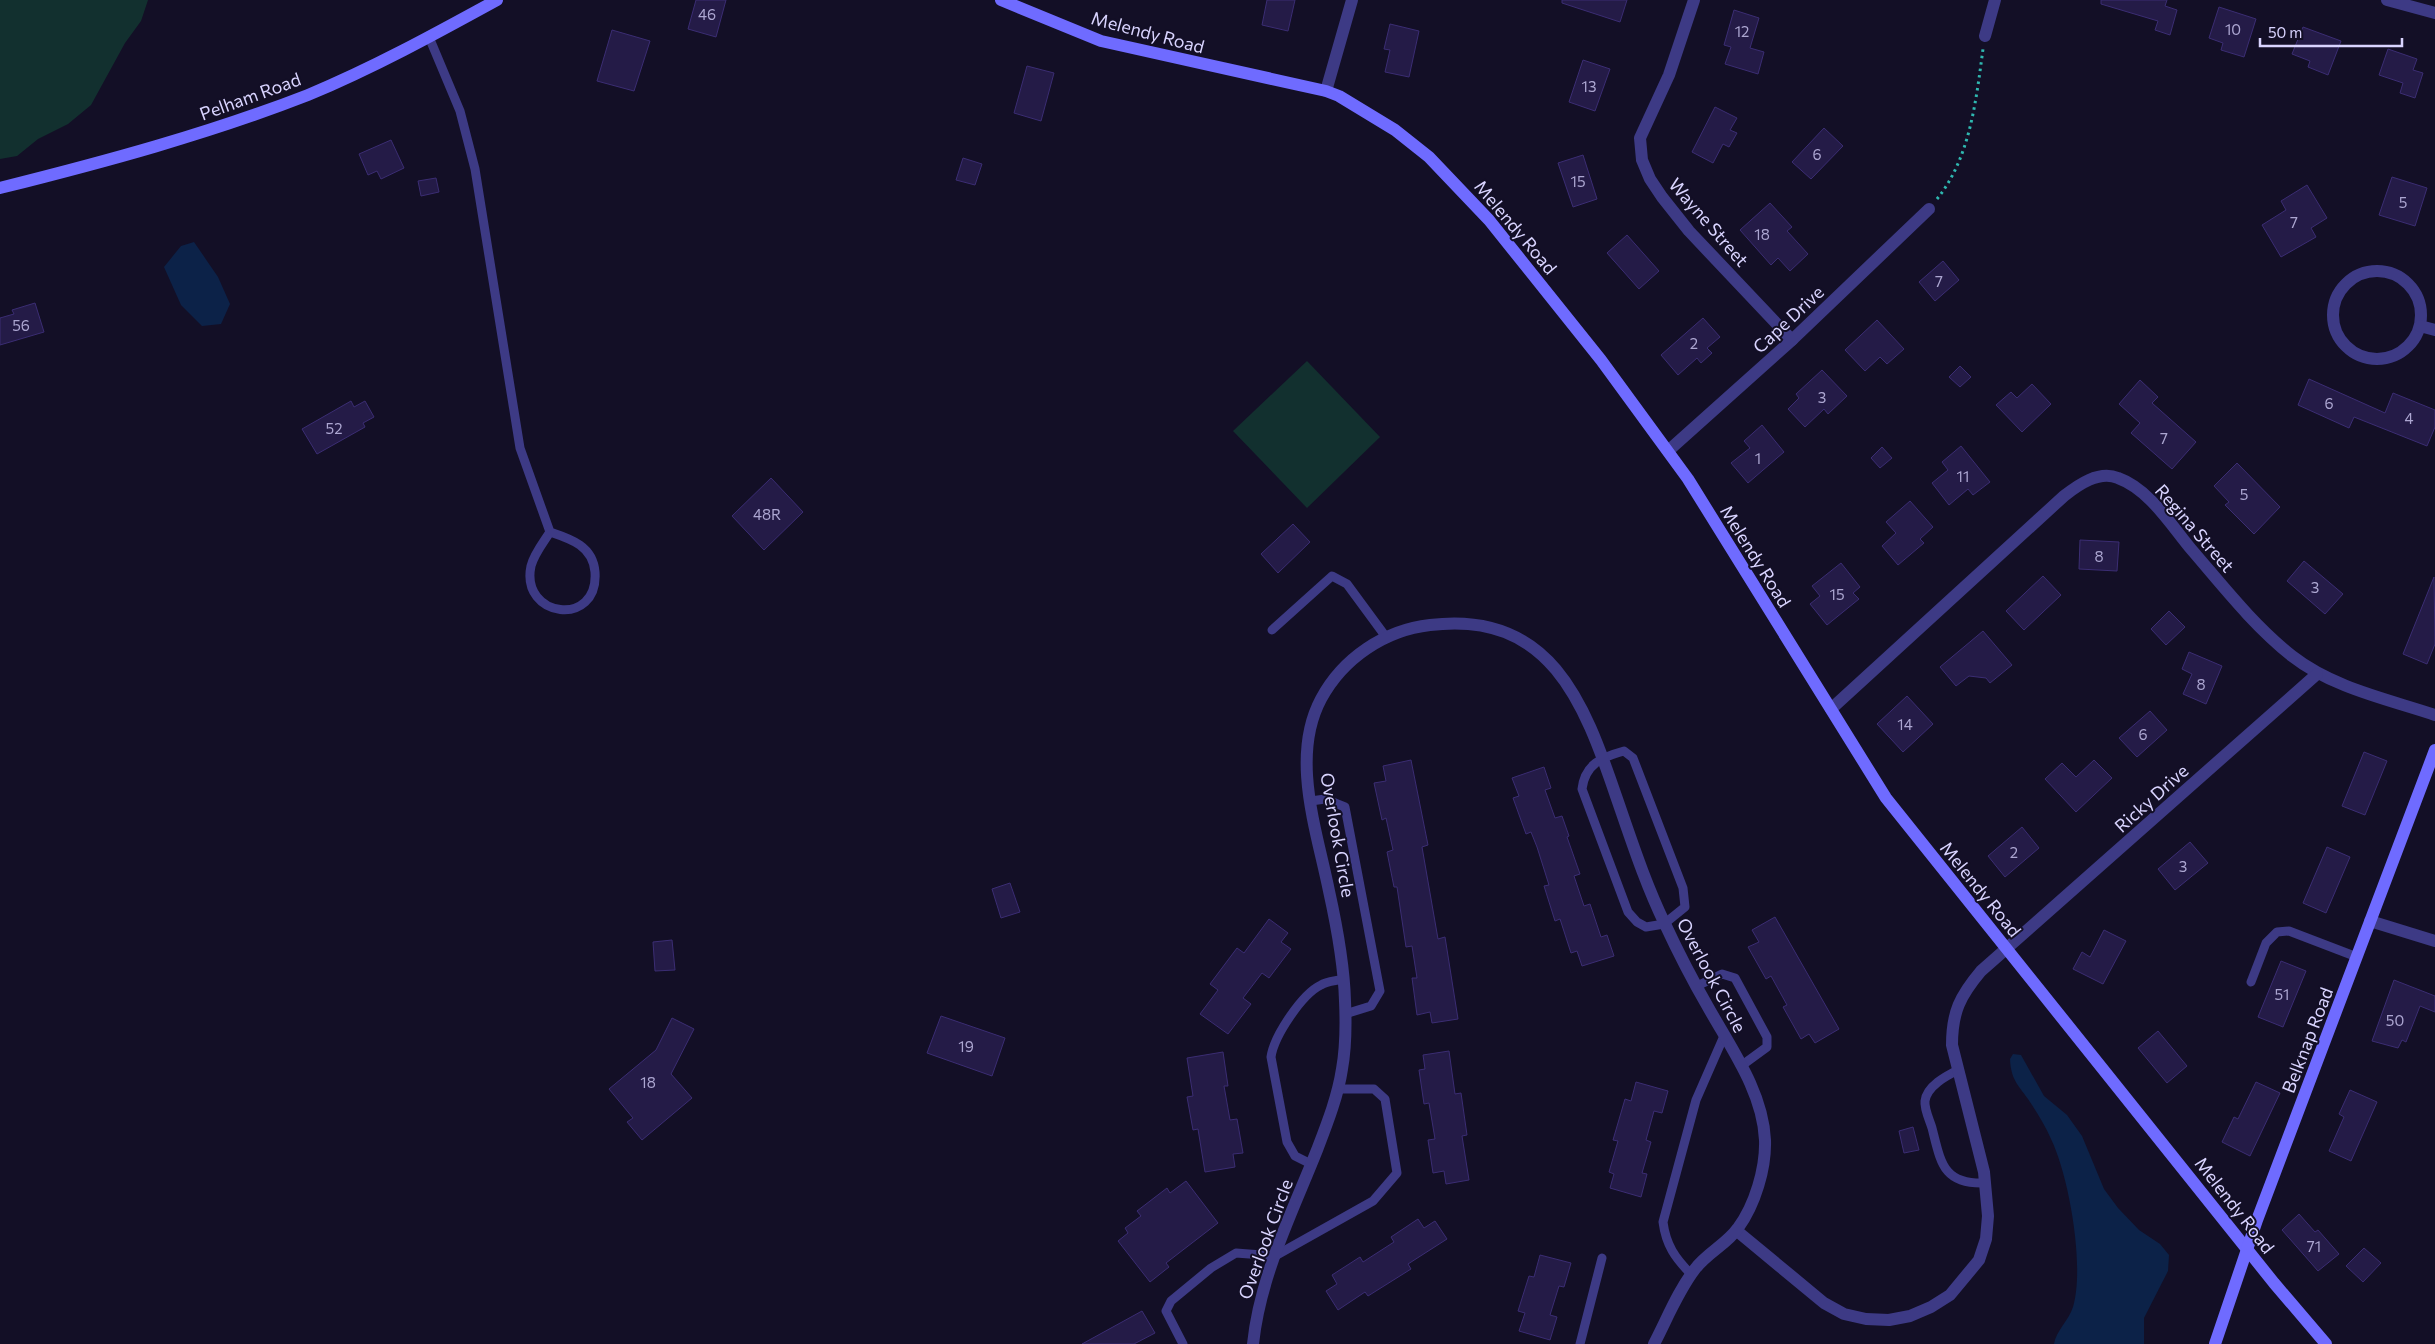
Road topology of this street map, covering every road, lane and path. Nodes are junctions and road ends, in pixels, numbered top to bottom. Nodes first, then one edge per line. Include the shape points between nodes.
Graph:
1 (497, 0) edge
2 (1001, 0) edge
3 (1352, 0) edge
4 (1694, 0) edge
5 (1994, 0) edge
6 (2386, 0) edge
7 (2435, 13) edge
8 (1985, 36) joint
9 (429, 37) junction
10 (1326, 91) junction
11 (0, 188) edge
12 (1928, 209) joint
13 (2420, 326) junction
14 (2435, 330) edge
15 (1792, 340) junction
16 (1668, 451) junction
17 (550, 532) junction
18 (1272, 630) dead end
19 (1386, 637) junction
20 (2317, 674) junction
21 (1832, 710) junction
22 (2435, 715) edge
23 (2435, 750) edge
24 (1603, 757) junction
25 (1311, 801) junction
26 (2370, 921) junction
27 (1664, 924) junction
28 (2435, 942) edge
29 (2008, 948) junction
30 (2357, 957) junction
31 (1343, 979) junction
32 (2251, 982) dead end
33 (1697, 986) junction
34 (1345, 1014) junction
35 (1724, 1036) junction
36 (1741, 1066) junction
37 (1958, 1070) junction
38 (1338, 1089) junction
39 (1311, 1164) junction
40 (1986, 1183) junction
41 (1737, 1231) junction
42 (2248, 1248) junction
43 (1275, 1256) junction
44 (1602, 1258) dead end
45 (1691, 1274) junction
46 (1183, 1344) edge
47 (1253, 1344) edge
48 (1580, 1344) edge
49 (1654, 1344) edge
50 (2215, 1344) edge
51 (2326, 1344) edge

1 - 9 street, Pelham Road
2 - 10 street, Melendy Road via 1101,41
3 - 10 street
4 - 15 street, Wayne Street via 1670,75 1640,138 1642,160 1650,179 1689,231
5 - 8 street
6 - 7 street
8 - 12 path via 1963,156 1951,181
9 - 11 street, Pelham Road via 308,94 226,125
9 - 17 lane via 460,111 475,169 520,448
10 - 16 street, Melendy Road via 1395,130 1460,187 1601,360
12 - 15 street, Cape Drive
13 - 13 street via 2421,312 2411,287 2388,273 2374,272 2355,278 2340,292 2335,305 2338,335 2360,356 2375,360 2390,358 2404,351
13 - 14 street
15 - 16 street, Cape Drive
16 - 21 street, Melendy Road
17 - 17 lane via 531,565 531,586 539,600 550,608 571,610 588,599 593,589 594,562 574,539
18 - 19 lane via 1332,576 1347,584
19 - 24 street, Overlook Circle via 1406,629 1449,623 1492,627 1513,635 1549,661 1564,677 1586,716
19 - 25 street, Overlook Circle via 1349,663 1322,697 1309,738
20 - 21 street, Regina Street via 2292,656 2243,610 2146,496 2119,478 2108,475 2088,480 2064,496
20 - 22 street, Regina Street
20 - 29 street, Ricky Drive
21 - 29 street, Melendy Road via 1886,798
23 - 26 street, Belknap Road
24 - 27 street, Overlook Circle
24 - 27 lane via 1589,768 1582,789 1628,912 1646,928
24 - 27 lane via 1624,751 1633,758 1684,888 1685,906
25 - 31 street, Overlook Circle via 1342,956
25 - 34 lane via 1325,799 1345,807 1380,991 1371,1006
26 - 28 street
26 - 30 street, Belknap Road
27 - 33 street, Overlook Circle
29 - 37 street via 1981,971 1957,1006 1952,1024 1952,1045
29 - 42 street, Melendy Road
30 - 32 lane via 2289,931 2277,932 2266,943
30 - 42 street, Belknap Road
31 - 34 street, Overlook Circle
31 - 39 lane via 1322,984 1306,995 1272,1044 1270,1057 1288,1142 1295,1156
33 - 35 street, Overlook Circle
33 - 36 lane via 1722,974 1735,978 1767,1037 1767,1047
34 - 38 street, Overlook Circle via 1345,1044
35 - 36 street, Overlook Circle
35 - 45 lane via 1696,1100 1663,1222 1666,1240 1674,1257
36 - 41 street, Overlook Circle via 1758,1105 1765,1140 1757,1184
37 - 40 street
37 - 40 lane via 1931,1088 1925,1102 1941,1165 1952,1176 1968,1184
38 - 39 street, Overlook Circle
38 - 43 lane via 1374,1089 1385,1100 1397,1173 1373,1201
39 - 43 street, Overlook Circle
40 - 41 street via 1986,1239 1979,1260 1950,1295 1931,1308 1896,1319 1866,1320 1844,1314 1824,1303
41 - 45 street, Overlook Circle
42 - 50 street, Belknap Road
42 - 51 street, Melendy Road
43 - 46 lane via 1236,1253 1211,1268 1171,1301 1166,1311
43 - 47 street, Overlook Circle via 1261,1298
44 - 48 lane
45 - 49 street, Overlook Circle

